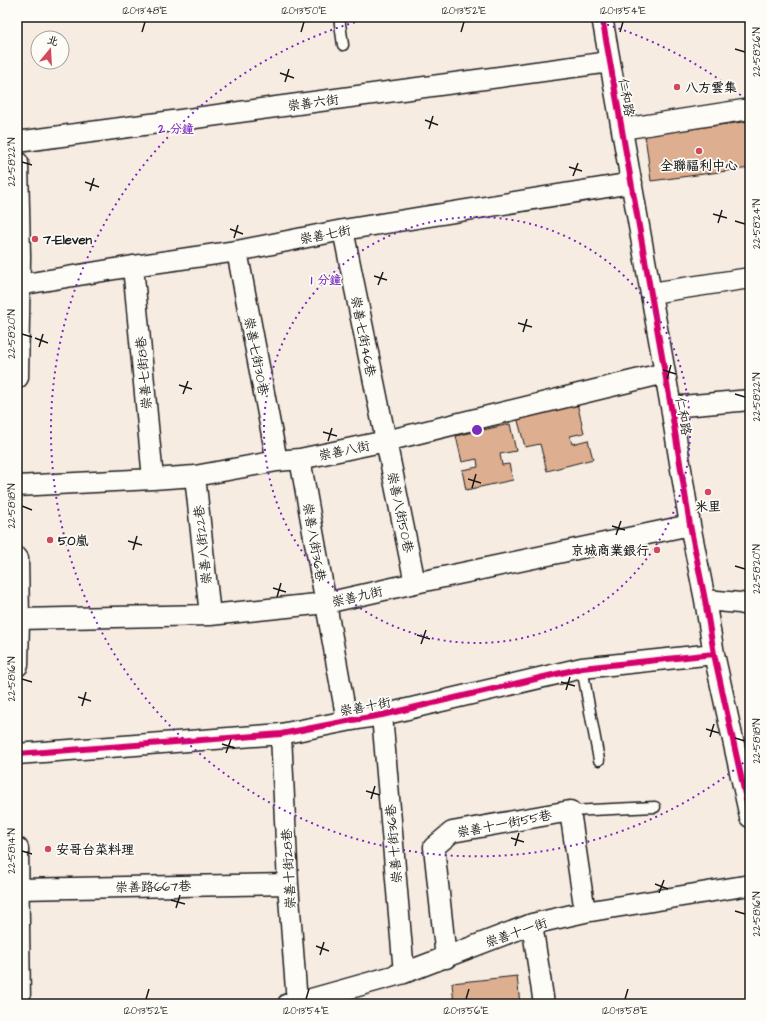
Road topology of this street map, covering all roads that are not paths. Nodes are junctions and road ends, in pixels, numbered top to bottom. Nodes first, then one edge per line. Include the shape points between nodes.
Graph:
1 (338, 17) edge
2 (602, 17) edge
3 (343, 45) dead end
4 (610, 62) junction
5 (750, 109) edge
6 (622, 129) junction
7 (17, 142) edge
8 (17, 163) edge
9 (632, 183) junction
10 (343, 230) junction
11 (236, 251) junction
12 (133, 266) junction
13 (750, 278) edge
14 (19, 285) junction
15 (651, 293) junction
16 (18, 309) edge
17 (665, 373) junction
18 (17, 377) edge
19 (750, 400) edge
20 (671, 408) junction
21 (386, 441) junction
22 (300, 459) junction
23 (277, 461) junction
24 (195, 476) junction
25 (153, 479) junction
26 (17, 486) edge
27 (690, 525) junction
28 (17, 559) edge
29 (415, 583) junction
30 (706, 600) junction
31 (326, 603) junction
32 (750, 606) edge
33 (210, 615) junction
34 (18, 619) junction
35 (714, 654) junction
36 (17, 665) edge
37 (582, 668) junction
38 (382, 714) junction
39 (347, 720) junction
40 (281, 734) junction
41 (17, 754) edge
42 (599, 760) dead end
43 (744, 763) edge
44 (655, 807) dead end
45 (570, 811) junction
46 (750, 817) edge
47 (17, 849) edge
48 (288, 884) junction
49 (750, 885) edge
50 (17, 889) edge
51 (585, 912) junction
52 (532, 924) junction
53 (446, 958) junction
54 (404, 973) junction
55 (292, 1003) edge
56 (19, 1004) edge
57 (544, 1004) edge

1 - 3 lane
2 - 4 street, 仁和路
4 - 6 street, 仁和路
4 - 7 street, 崇善六街
5 - 6 street
6 - 9 street, 仁和路
8 - 14 street
9 - 10 street, 崇善七街
9 - 15 street, 仁和路
10 - 11 street, 崇善七街
10 - 21 street, 崇善七街46巷
11 - 12 street, 崇善七街
11 - 23 street, 崇善七街30巷
12 - 14 street, 崇善七街
12 - 25 street, 崇善七街8巷
13 - 15 street
14 - 16 street
15 - 17 street, 仁和路
16 - 18 street
17 - 20 street, 仁和路
17 - 21 street, 崇善八街
19 - 20 street
20 - 27 street, 仁和路
21 - 22 street, 崇善八街
21 - 29 street, 崇善八街50巷
22 - 23 street, 崇善八街
22 - 31 street, 崇善八街36巷
23 - 24 street, 崇善八街
24 - 25 street, 崇善八街
24 - 33 street, 崇善八街22巷
25 - 26 street, 崇善八街
27 - 29 street, 崇善九街
27 - 30 street, 仁和路
28 - 34 street
29 - 31 street, 崇善九街
30 - 32 street
30 - 35 street, 仁和路
31 - 33 street, 崇善九街
31 - 39 street, 崇善八街36巷
33 - 34 street, 崇善九街
34 - 36 street
35 - 37 street, 崇善十街
35 - 43 street, 仁和路
37 - 38 street, 崇善十街
37 - 42 lane
38 - 39 street, 崇善十街
38 - 54 street, 崇善十街36巷
39 - 40 street, 崇善十街
40 - 41 street, 崇善十街
40 - 48 street, 崇善十街28巷
43 - 46 street, 仁和路
44 - 45 lane, 崇善十一街55巷
45 - 51 street, 崇善十一街55巷
45 - 53 street, 崇善十一街55巷 via 452,832 434,847
47 - 50 street
48 - 50 street, 崇善路667巷
48 - 55 street, 崇善十街28巷
49 - 51 street, 崇善十一街
50 - 56 street
51 - 52 street, 崇善十一街
52 - 53 street, 崇善十一街
52 - 57 street
53 - 54 street, 崇善十一街
54 - 55 street, 崇善十一街

